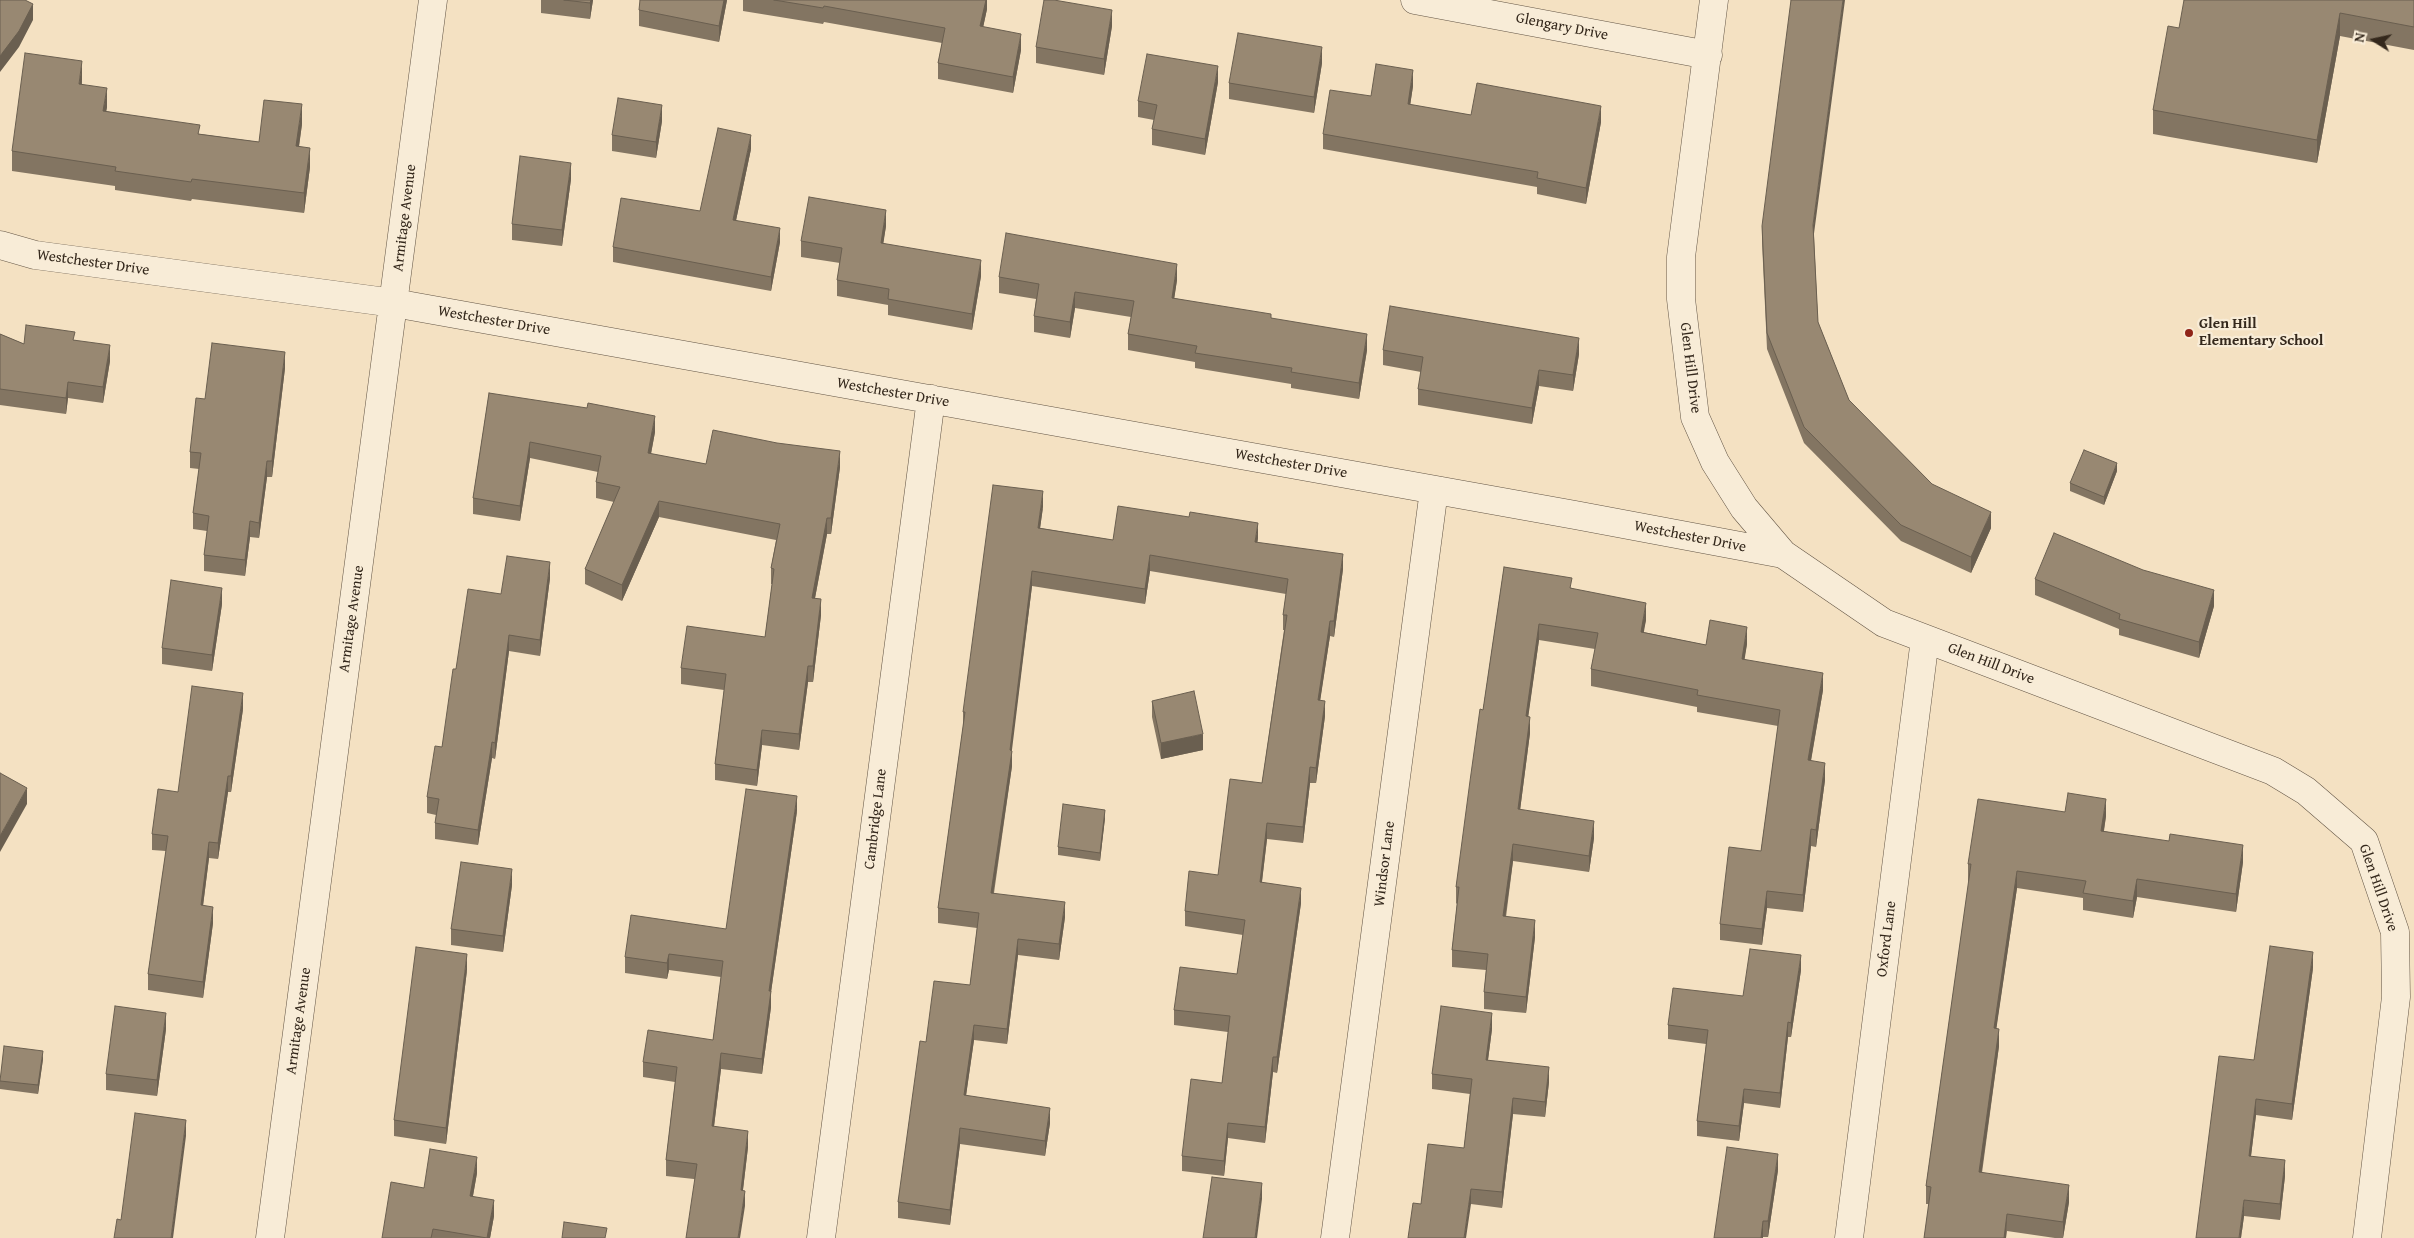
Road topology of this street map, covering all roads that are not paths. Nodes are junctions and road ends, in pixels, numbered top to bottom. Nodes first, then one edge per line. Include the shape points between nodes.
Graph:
1 (433, 0) edge
2 (1415, 0) edge
3 (1714, 0) edge
4 (1708, 55) junction
5 (0, 245) edge
6 (394, 303) junction
7 (931, 399) junction
8 (1434, 490) junction
9 (1783, 554) junction
10 (1925, 640) junction
11 (270, 1238) edge
12 (821, 1238) edge
13 (1336, 1238) edge
14 (1849, 1238) edge
15 (2367, 1238) edge

1 - 6 street, Armitage Avenue
2 - 4 street, Glengary Drive
3 - 4 street, Glen Hill Drive
4 - 9 street, Glen Hill Drive via 1682,257 1682,299 1695,417 1715,462 1744,508
5 - 6 street, Westchester Drive via 35,255
6 - 7 street, Westchester Drive
6 - 11 street, Armitage Avenue
7 - 8 street, Westchester Drive
7 - 12 street, Cambridge Lane
8 - 9 street, Westchester Drive
8 - 13 street, Windsor Lane
9 - 10 street, Glen Hill Drive via 1884,623
10 - 14 street, Oxford Lane
10 - 15 street, Glen Hill Drive via 2273,771 2306,791 2364,841 2395,932 2396,997

